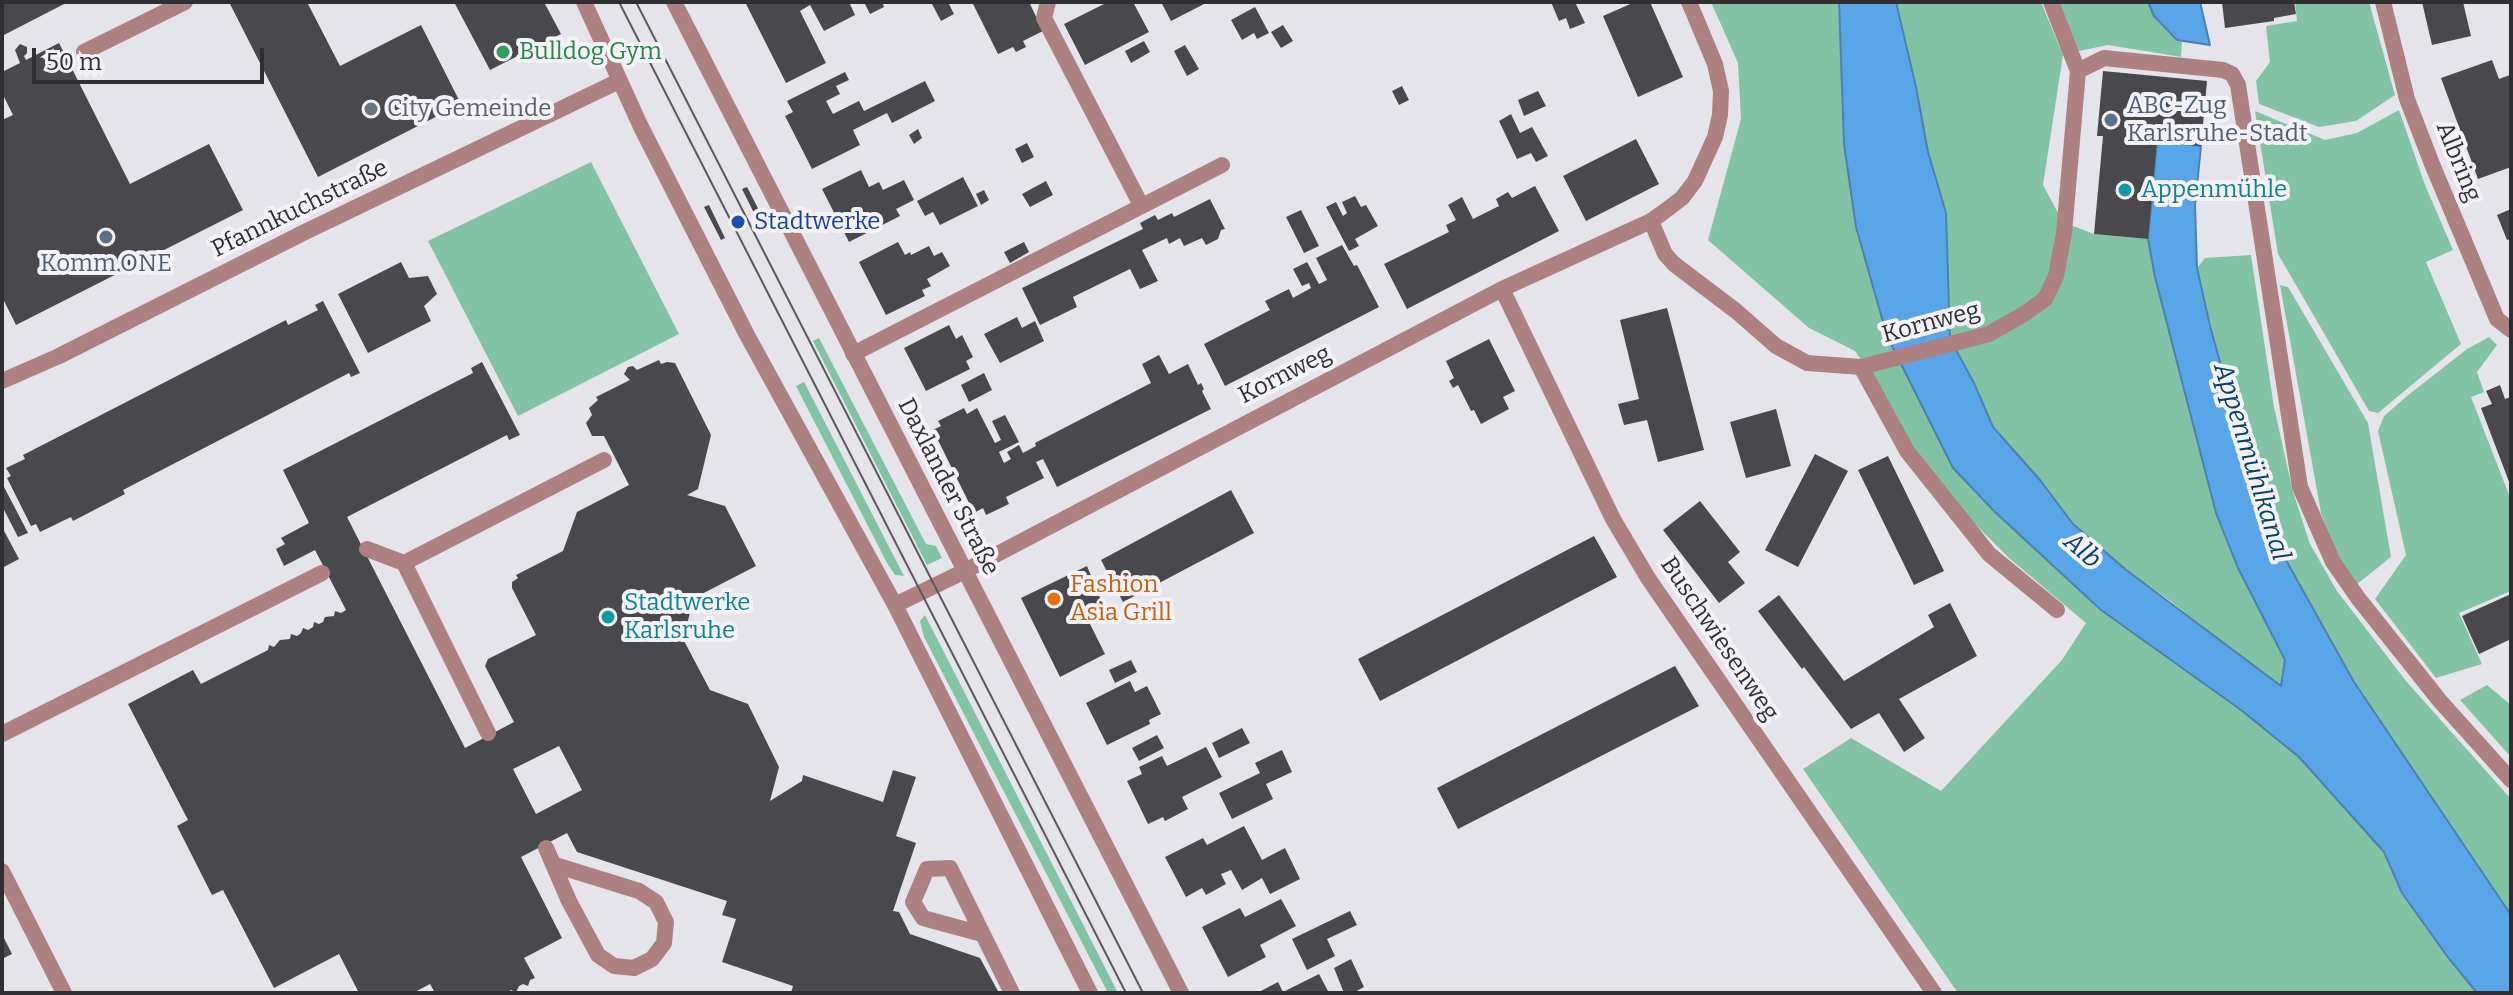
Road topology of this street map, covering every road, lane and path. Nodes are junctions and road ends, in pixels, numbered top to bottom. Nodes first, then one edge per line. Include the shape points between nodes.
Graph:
1 (185, 2) edge
2 (584, 2) edge
3 (674, 2) edge
4 (1048, 2) edge
5 (1689, 2) edge
6 (2051, 2) edge
7 (2383, 2) edge
8 (84, 52) dead end
9 (2078, 71) junction
10 (619, 81) junction
11 (1222, 165) dead end
12 (1141, 205) junction
13 (1651, 221) junction
14 (1502, 289) junction
15 (2511, 330) edge
16 (853, 354) junction
17 (1861, 367) junction
18 (2, 381) edge
19 (604, 460) dead end
20 (367, 549) dead end
21 (404, 563) junction
22 (965, 571) junction
23 (322, 573) dead end
24 (895, 605) junction
25 (2057, 610) dead end
26 (488, 733) dead end
27 (2, 734) edge
28 (2511, 780) edge
29 (546, 848) dead end
30 (555, 865) junction
31 (2, 871) edge
32 (982, 934) junction
33 (64, 993) edge
34 (1012, 993) edge
35 (1090, 993) edge
36 (1181, 993) edge
37 (1934, 993) edge

1 - 8 street
2 - 10 street
3 - 16 street, Daxlander Straße
4 - 12 street via 1044,18
5 - 13 street via 1715,64 1720,115 1695,181
6 - 9 street
7 - 15 street, Albring via 2407,99 2432,164 2497,319
9 - 17 street, Kornweg via 2064,233 2056,276 2045,299 1989,334
9 - 28 street via 2104,58 2232,74 2242,100 2300,487 2333,562 2358,598
10 - 18 street, Pfannkuchstraße
10 - 24 street via 747,335
11 - 12 street
12 - 16 street
13 - 14 street, Kornweg
13 - 17 street, Kornweg via 1674,264 1776,346 1807,363
14 - 22 street, Kornweg
14 - 37 street, Buschwiesenweg via 1613,519 1648,578
16 - 22 street, Daxlander Straße
17 - 25 street via 1907,451 1989,554
19 - 21 street
20 - 21 street
21 - 26 street
22 - 24 street, Kornweg
22 - 36 street, Daxlander Straße
23 - 27 street
24 - 35 street
29 - 30 street
30 - 30 street via 598,955 614,966 634,968 652,959 664,943 666,922 656,902 639,891
31 - 33 street
32 - 32 street via 950,868 927,869 913,902 923,918
32 - 34 street

